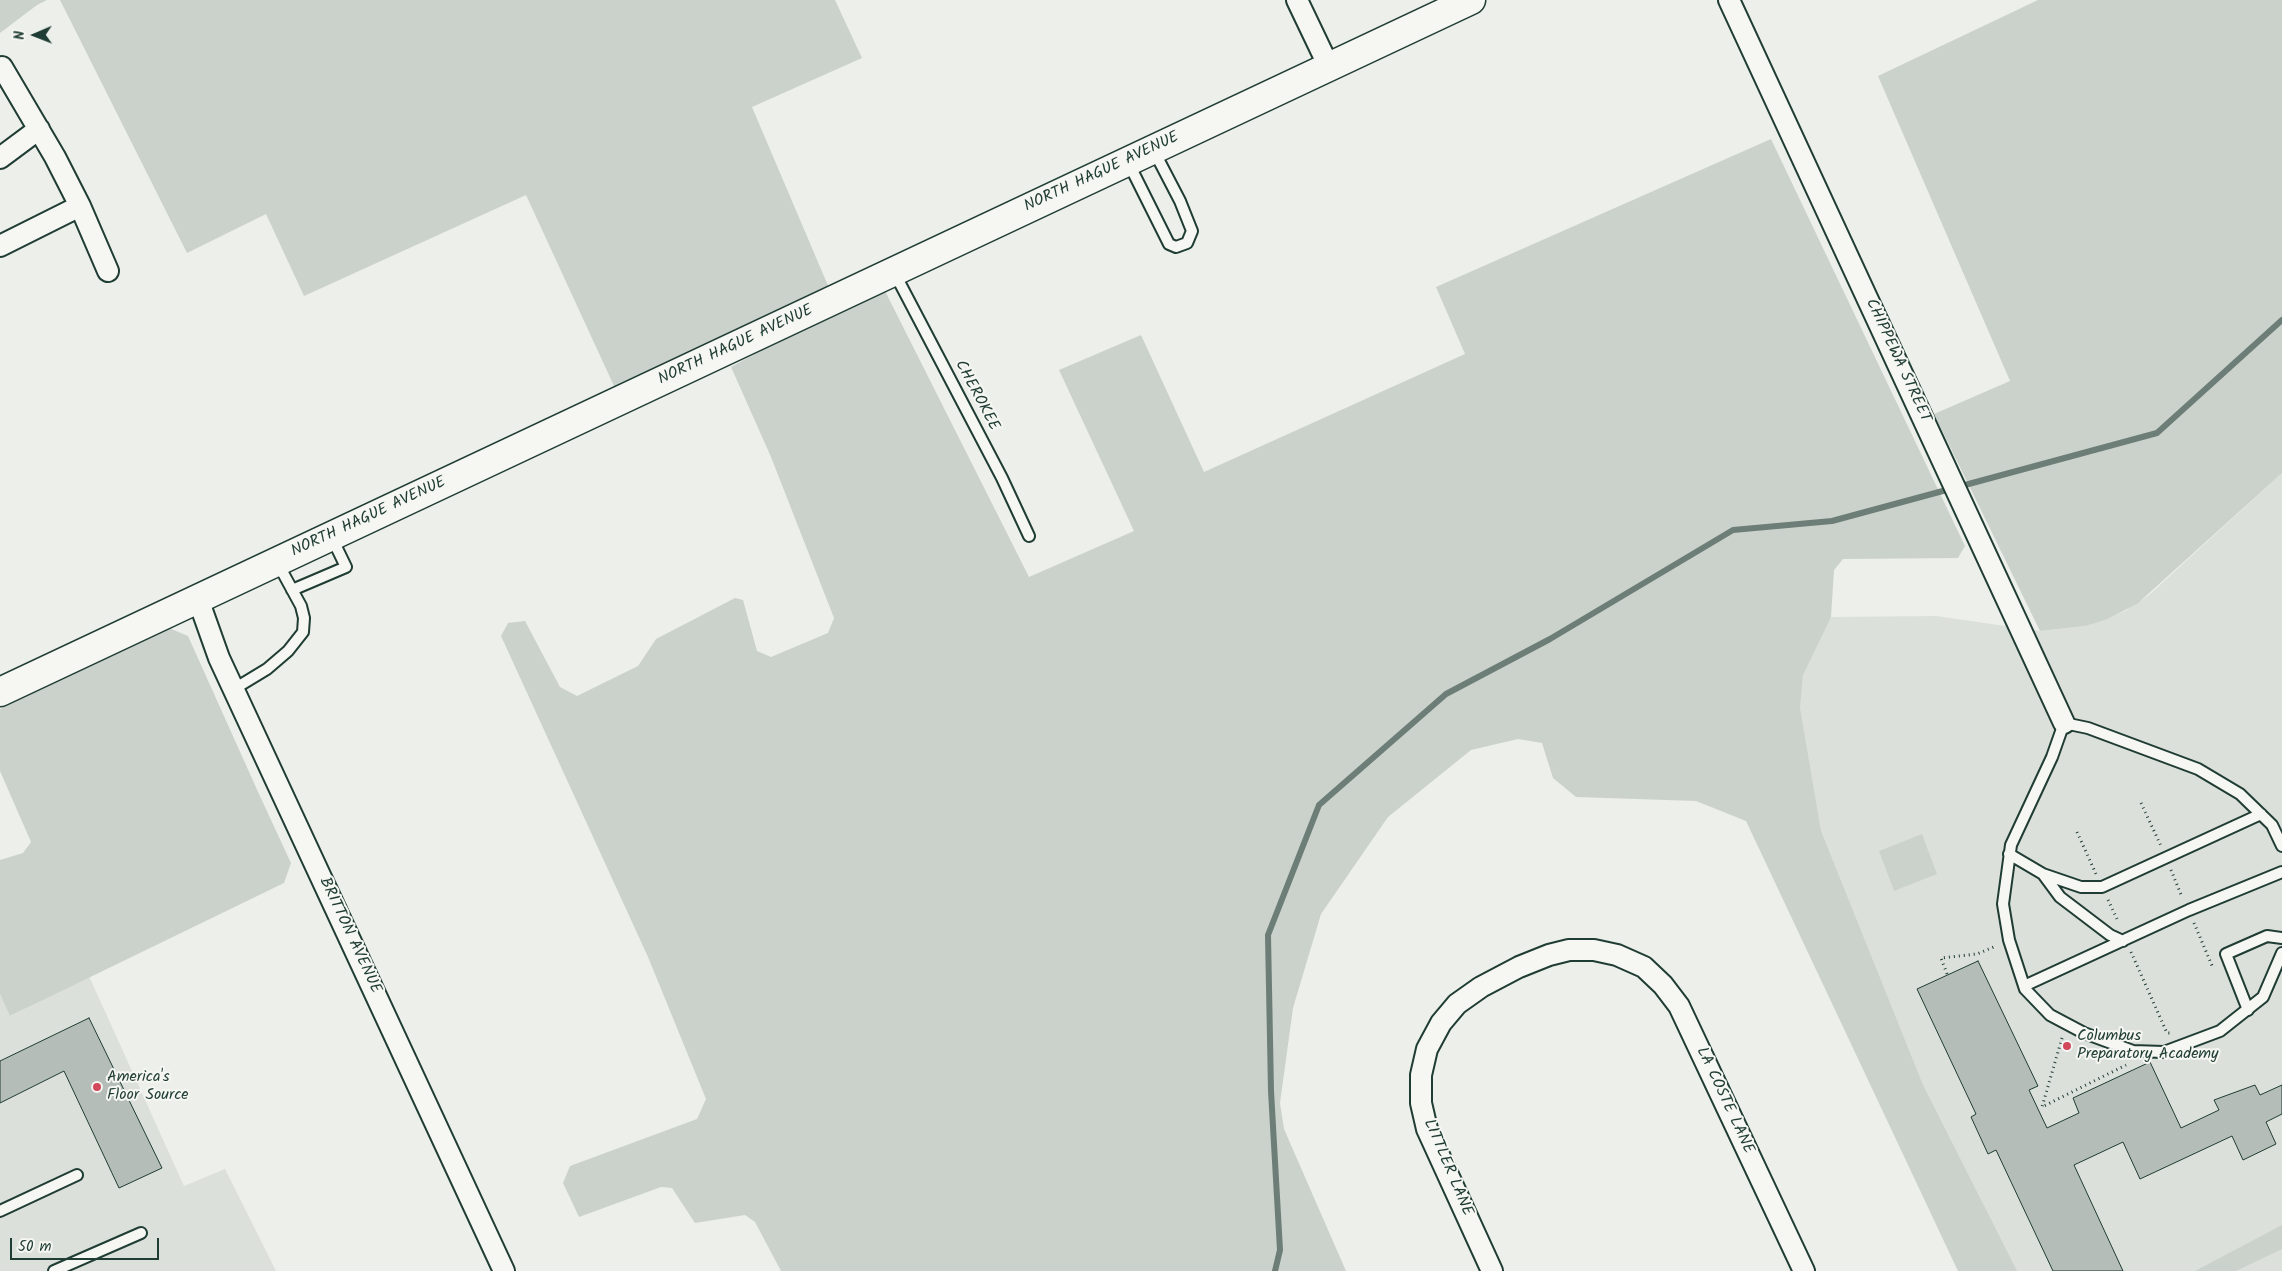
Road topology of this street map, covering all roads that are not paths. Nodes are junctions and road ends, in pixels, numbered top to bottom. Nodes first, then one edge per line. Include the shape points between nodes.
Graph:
1 (1297, 0) edge
2 (1471, 0) edge
3 (1728, 0) edge
4 (1, 67) edge
5 (1329, 67) junction
6 (39, 129) junction
7 (1153, 150) junction
8 (0, 158) edge
9 (1127, 162) junction
10 (80, 206) junction
11 (0, 246) edge
12 (108, 271) dead end
13 (894, 271) junction
14 (331, 536) junction
15 (1029, 536) dead end
16 (277, 562) junction
17 (292, 590) junction
18 (198, 599) junction
19 (234, 689) junction
20 (0, 692) edge
21 (2064, 723) junction
22 (2261, 814) junction
23 (2282, 846) edge
24 (2009, 854) junction
25 (2282, 872) edge
26 (2043, 874) junction
27 (2282, 938) edge
28 (2123, 942) junction
29 (2282, 953) edge
30 (1617, 955) joint
31 (2024, 986) junction
32 (2248, 1010) junction
33 (76, 1174) dead end
34 (0, 1211) edge
35 (140, 1233) dead end
36 (54, 1271) edge
37 (504, 1271) edge
38 (1492, 1271) edge
39 (1804, 1271) edge

1 - 5 street
2 - 5 main road, NORTH HAGUE AVENUE
3 - 21 street, CHIPPEWA STREET
4 - 6 street
5 - 7 main road, NORTH HAGUE AVENUE
6 - 8 street
6 - 10 street
7 - 9 main road, NORTH HAGUE AVENUE
7 - 9 lane via 1192,231 1187,243 1176,247 1169,244
9 - 13 main road, NORTH HAGUE AVENUE
10 - 11 street
10 - 12 street
13 - 14 main road, NORTH HAGUE AVENUE
13 - 15 lane, CHEROKEE
14 - 16 main road, NORTH HAGUE AVENUE
14 - 17 lane via 346,566
16 - 17 lane
16 - 18 main road, NORTH HAGUE AVENUE
17 - 19 lane via 304,618 303,632 267,669
18 - 19 street, BRITTON AVENUE
18 - 20 main road, NORTH HAGUE AVENUE
19 - 37 street, BRITTON AVENUE
21 - 22 lane via 2088,728 2198,769 2240,794
21 - 24 lane
22 - 23 lane via 2272,825
22 - 26 lane via 2102,887 2081,887
24 - 26 lane
24 - 31 lane via 2002,904
25 - 28 lane via 2189,910
26 - 28 lane via 2060,897
27 - 32 lane via 2267,936 2226,954
28 - 31 lane
29 - 32 lane via 2263,997
30 - 38 street, LITTLER LANE via 1594,950 1569,950 1519,967 1457,1004 1427,1049 1421,1075 1421,1103 1427,1129
30 - 39 street, LA COSTE LANE via 1644,967 1664,985 1679,1006
31 - 32 lane via 2050,1015 2084,1033 2133,1051 2168,1050 2220,1030
33 - 34 lane
35 - 36 lane

